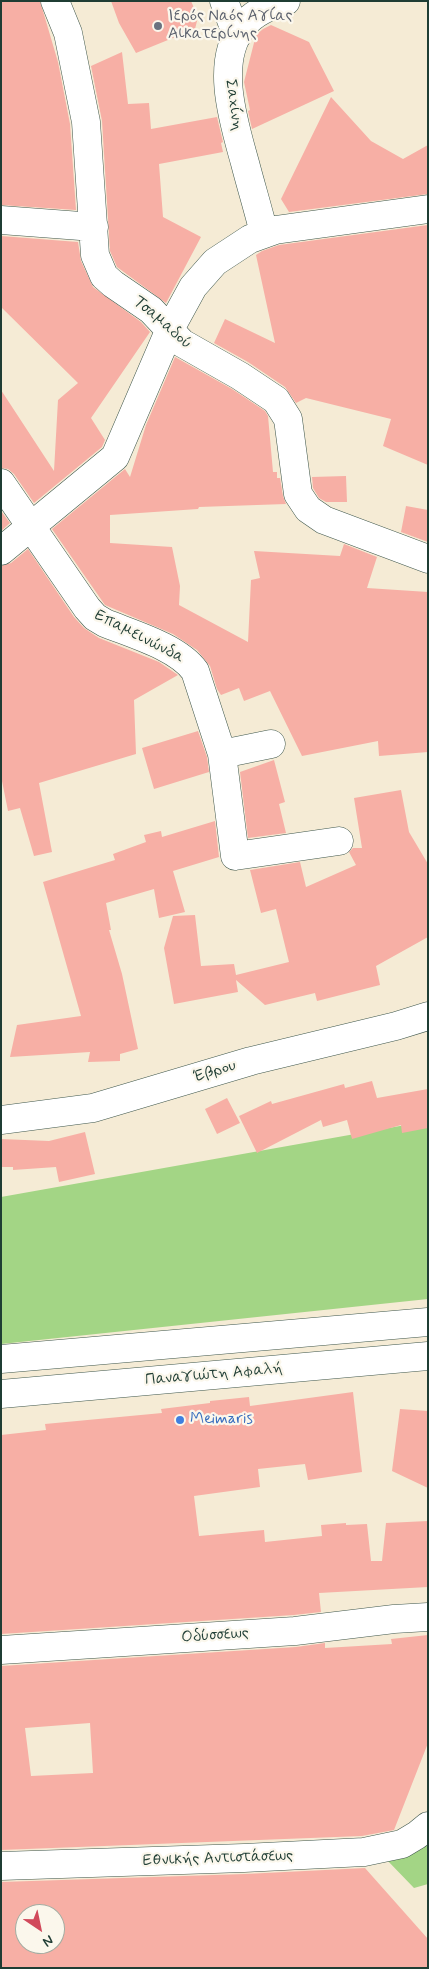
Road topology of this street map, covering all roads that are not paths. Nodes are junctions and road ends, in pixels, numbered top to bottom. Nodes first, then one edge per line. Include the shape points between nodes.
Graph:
1 (55, 1) edge
2 (224, 1) edge
3 (286, 1) edge
4 (237, 36) junction
5 (428, 209) edge
6 (1, 220) edge
7 (94, 227) junction
8 (264, 233) junction
9 (170, 329) junction
10 (1, 483) edge
11 (30, 528) junction
12 (1, 551) edge
13 (428, 559) edge
14 (271, 744) dead end
15 (222, 754) junction
16 (339, 841) dead end
17 (428, 1016) edge
18 (1, 1120) edge
19 (428, 1322) edge
20 (428, 1356) edge
21 (1, 1359) edge
22 (1, 1394) edge
23 (428, 1617) edge
24 (1, 1650) edge
25 (428, 1826) edge
26 (1, 1866) edge

1 - 7 street, Τσαμαδού via 68,33 86,122
2 - 4 street
3 - 4 street, Σαχίνη via 254,16
4 - 8 street, Σαχίνη via 228,73 229,101
5 - 8 street
6 - 7 street
7 - 9 street, Τσαμαδού via 96,255 104,276 151,310
8 - 9 street via 227,254 203,275
9 - 11 street via 115,457
9 - 13 street, Τσαμαδού via 182,344 248,381 281,405 288,419 298,494 308,509 324,520
10 - 11 street, Επαμεινώνδα
11 - 12 street
11 - 15 street, Επαμεινώνδα via 94,617 174,652 189,663 199,679
14 - 15 street
15 - 16 street, Επαμεινώνδα via 235,856
17 - 18 street, Έβρου via 237,1065 93,1108
19 - 21 street, Παναγιώτη Αφαλή
20 - 22 street, Παναγιώτη Αφαλή
23 - 24 street, Οδύσσεως via 394,1618 295,1631
25 - 26 street, Εθνικής Αντιστάσεως via 402,1844 364,1852

